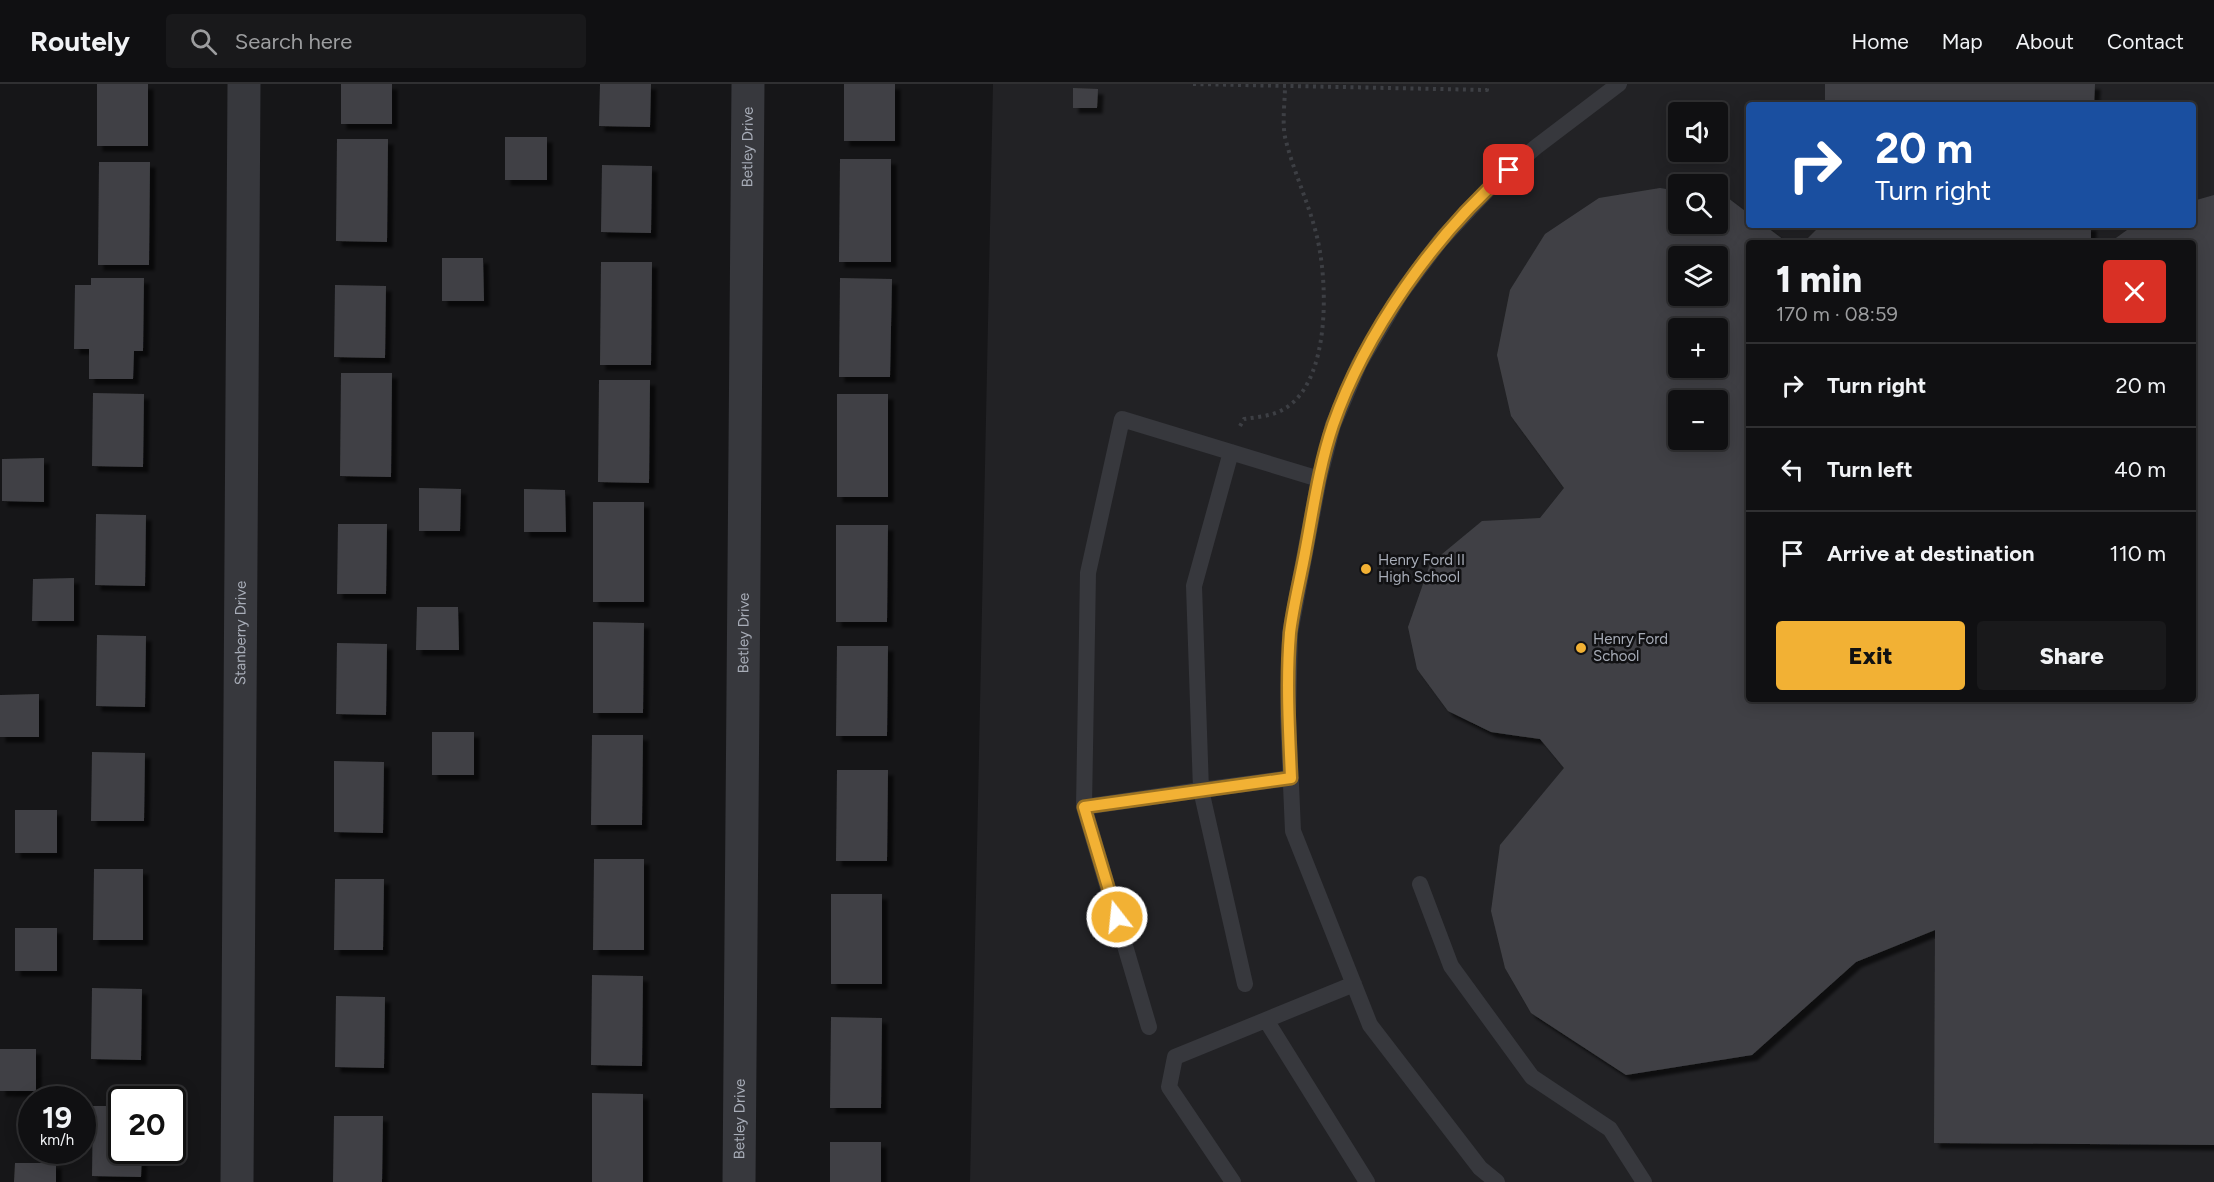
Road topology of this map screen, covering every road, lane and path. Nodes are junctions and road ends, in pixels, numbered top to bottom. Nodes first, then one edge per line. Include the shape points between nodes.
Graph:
1 (244, 84) edge
2 (748, 84) edge
3 (1192, 84) edge
4 (1487, 84) edge
5 (1619, 84) edge
6 (1286, 86) junction
7 (1231, 452) junction
8 (1319, 478) junction
9 (1291, 778) junction
10 (1201, 790) junction
11 (1084, 807) junction
12 (1420, 884) dead end
13 (1245, 984) dead end
14 (1354, 984) junction
15 (1266, 1020) junction
16 (1149, 1027) dead end
17 (237, 1182) edge
18 (739, 1182) edge
19 (1233, 1182) edge
20 (1367, 1182) edge
21 (1497, 1182) edge
22 (1644, 1182) edge

1 - 17 street, Stanberry Drive
2 - 18 street, Betley Drive
3 - 6 path
4 - 6 path via 1486,90
5 - 8 lane via 1495,182 1440,241 1401,293 1359,364 1333,425
6 - 7 path via 1284,133 1322,261 1322,339 1308,381 1298,397 1285,409 1244,419
7 - 8 lane
7 - 10 lane via 1194,586
7 - 11 lane via 1122,419 1088,573
8 - 9 lane via 1290,633
9 - 10 lane
9 - 14 lane via 1293,831
10 - 11 lane
10 - 13 lane
11 - 16 lane
12 - 22 lane via 1451,966 1532,1077 1610,1129
14 - 15 lane
14 - 21 lane via 1370,1026 1480,1168
15 - 19 lane via 1175,1057 1170,1087
15 - 20 lane

